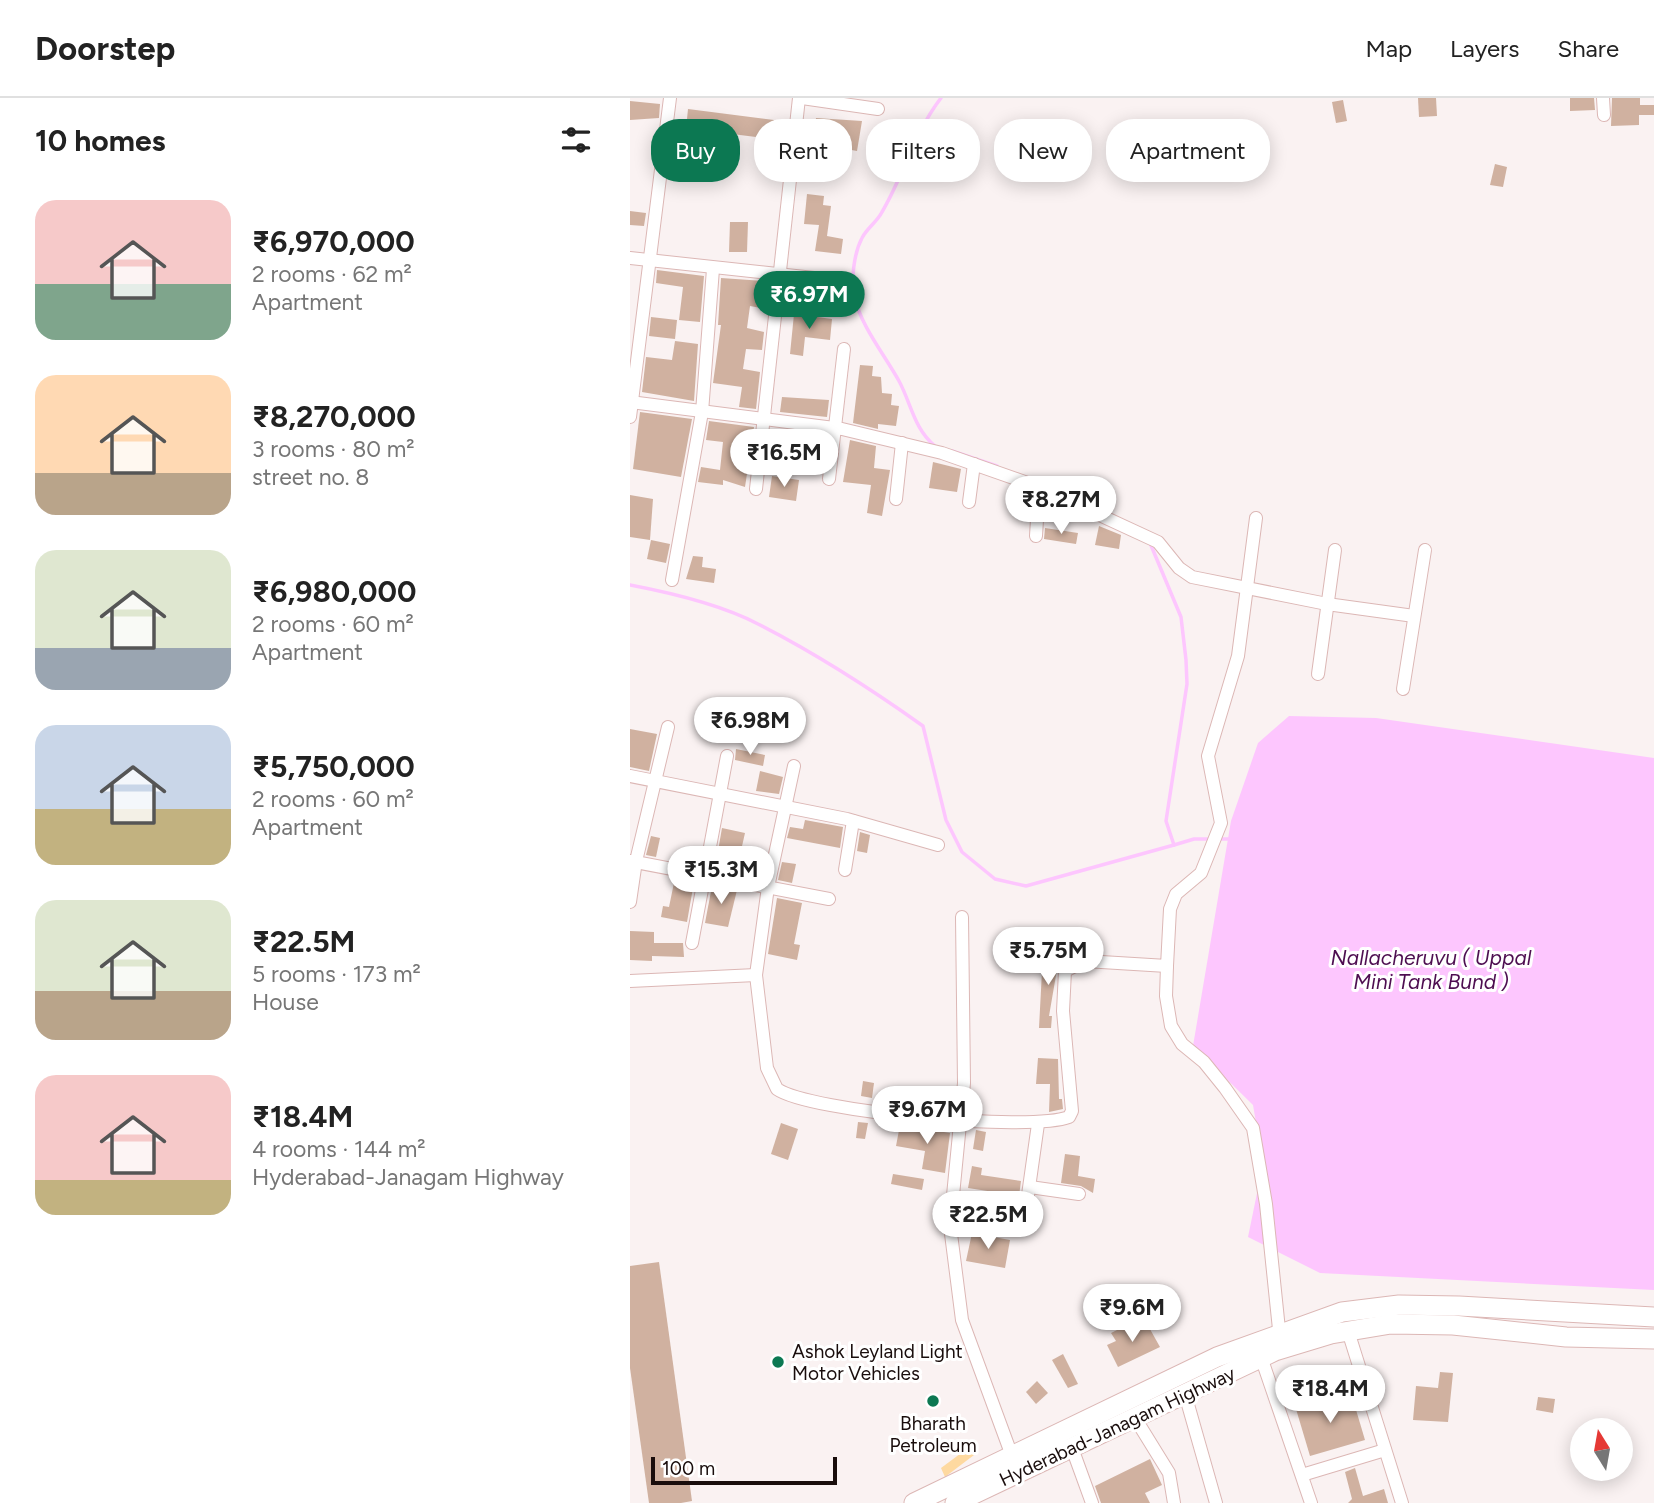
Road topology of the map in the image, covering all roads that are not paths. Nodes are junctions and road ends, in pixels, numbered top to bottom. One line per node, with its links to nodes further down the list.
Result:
1 (670, 98): 7 (street)
2 (800, 98): 4 (street); 9 (street)
3 (1603, 98): 5 (street)
4 (878, 109)
5 (1604, 115)
6 (630, 258): 7 (street)
7 (651, 261): 8 (street); 12 (street)
8 (713, 270): 9 (street); 13 (street)
9 (781, 276): 10 (street); 15 (street)
10 (823, 279)
11 (844, 349): 16 (street)
12 (631, 402): 13 (street); 14 (street)
13 (702, 412): 15 (street); 28 (street)
14 (630, 417)
15 (765, 418): 16 (street); 21 (street)
16 (835, 428): 17 (street); 19 (street)
17 (902, 443): 18 (street); 22 (street)
18 (974, 464): 20 (street); 23 (street)
19 (830, 479)
20 (1039, 487): 25 (street); 29 (street)
21 (757, 489)
22 (896, 499)
23 (969, 502)
24 (1256, 518): 29 (street)
25 (1036, 536)
26 (1335, 550): 30 (street)
27 (1425, 550): 31 (street)
28 (672, 580)
29 (1248, 590): 30 (street); 51 (street)
30 (1327, 604): 31 (street); 32 (street)
31 (1414, 616): 33 (street)
32 (1318, 674)
33 (1403, 689)
34 (668, 727): 38 (street)
35 (727, 756): 39 (street)
36 (794, 766): 40 (street)
37 (630, 776): 38 (street)
38 (656, 780): 39 (street); 43 (street)
39 (721, 792): 40 (street); 45 (street)
40 (785, 806): 41 (street); 46 (street)
41 (853, 821): 42 (street); 44 (street)
42 (939, 845)
43 (633, 861): 45 (street); 48 (street)
44 (845, 870)
45 (703, 875): 46 (street); 50 (street)
46 (768, 887): 47 (street); 52 (street)
47 (829, 899)
48 (630, 902)
49 (962, 918): 54 (street)
50 (691, 943)
51 (1167, 966): 55 (street); 62 (street)
52 (756, 975): 53 (street); 54 (street)
53 (630, 982)
54 (959, 1122): 55 (street); 68 (street)
55 (1038, 1124): 56 (street)
56 (1030, 1187): 57 (street); 58 (street)
57 (1079, 1195)
58 (1027, 1202)
59 (1654, 1317): 62 (highway, Hyderabad-Janagam Highway)
60 (1348, 1331): 61 (highway, Hyderabad-Janagam Highway); 62 (highway, Hyderabad-Janagam Highway); 67 (street)
61 (1654, 1339)
62 (1280, 1341): 63 (highway, Hyderabad-Janagam Highway); 68 (highway, Hyderabad-Janagam Highway)
63 (1261, 1357): 64 (highway, Hyderabad-Janagam Highway); 69 (street)
64 (1185, 1394): 65 (highway, Hyderabad-Janagam Highway); 74 (street)
65 (1135, 1418): 66 (highway, Hyderabad-Janagam Highway); 73 (street)
66 (1072, 1448): 70 (highway, Hyderabad-Janagam Highway); 72 (street)
67 (1385, 1450): 69 (street); 76 (street)
68 (1012, 1455): 71 (highway, Hyderabad-Janagam Highway)
69 (1302, 1475): 75 (street)
70 (959, 1502)
71 (914, 1503)
72 (1093, 1503)
73 (1174, 1503)
74 (1216, 1503)
75 (1311, 1503)
76 (1402, 1503)

